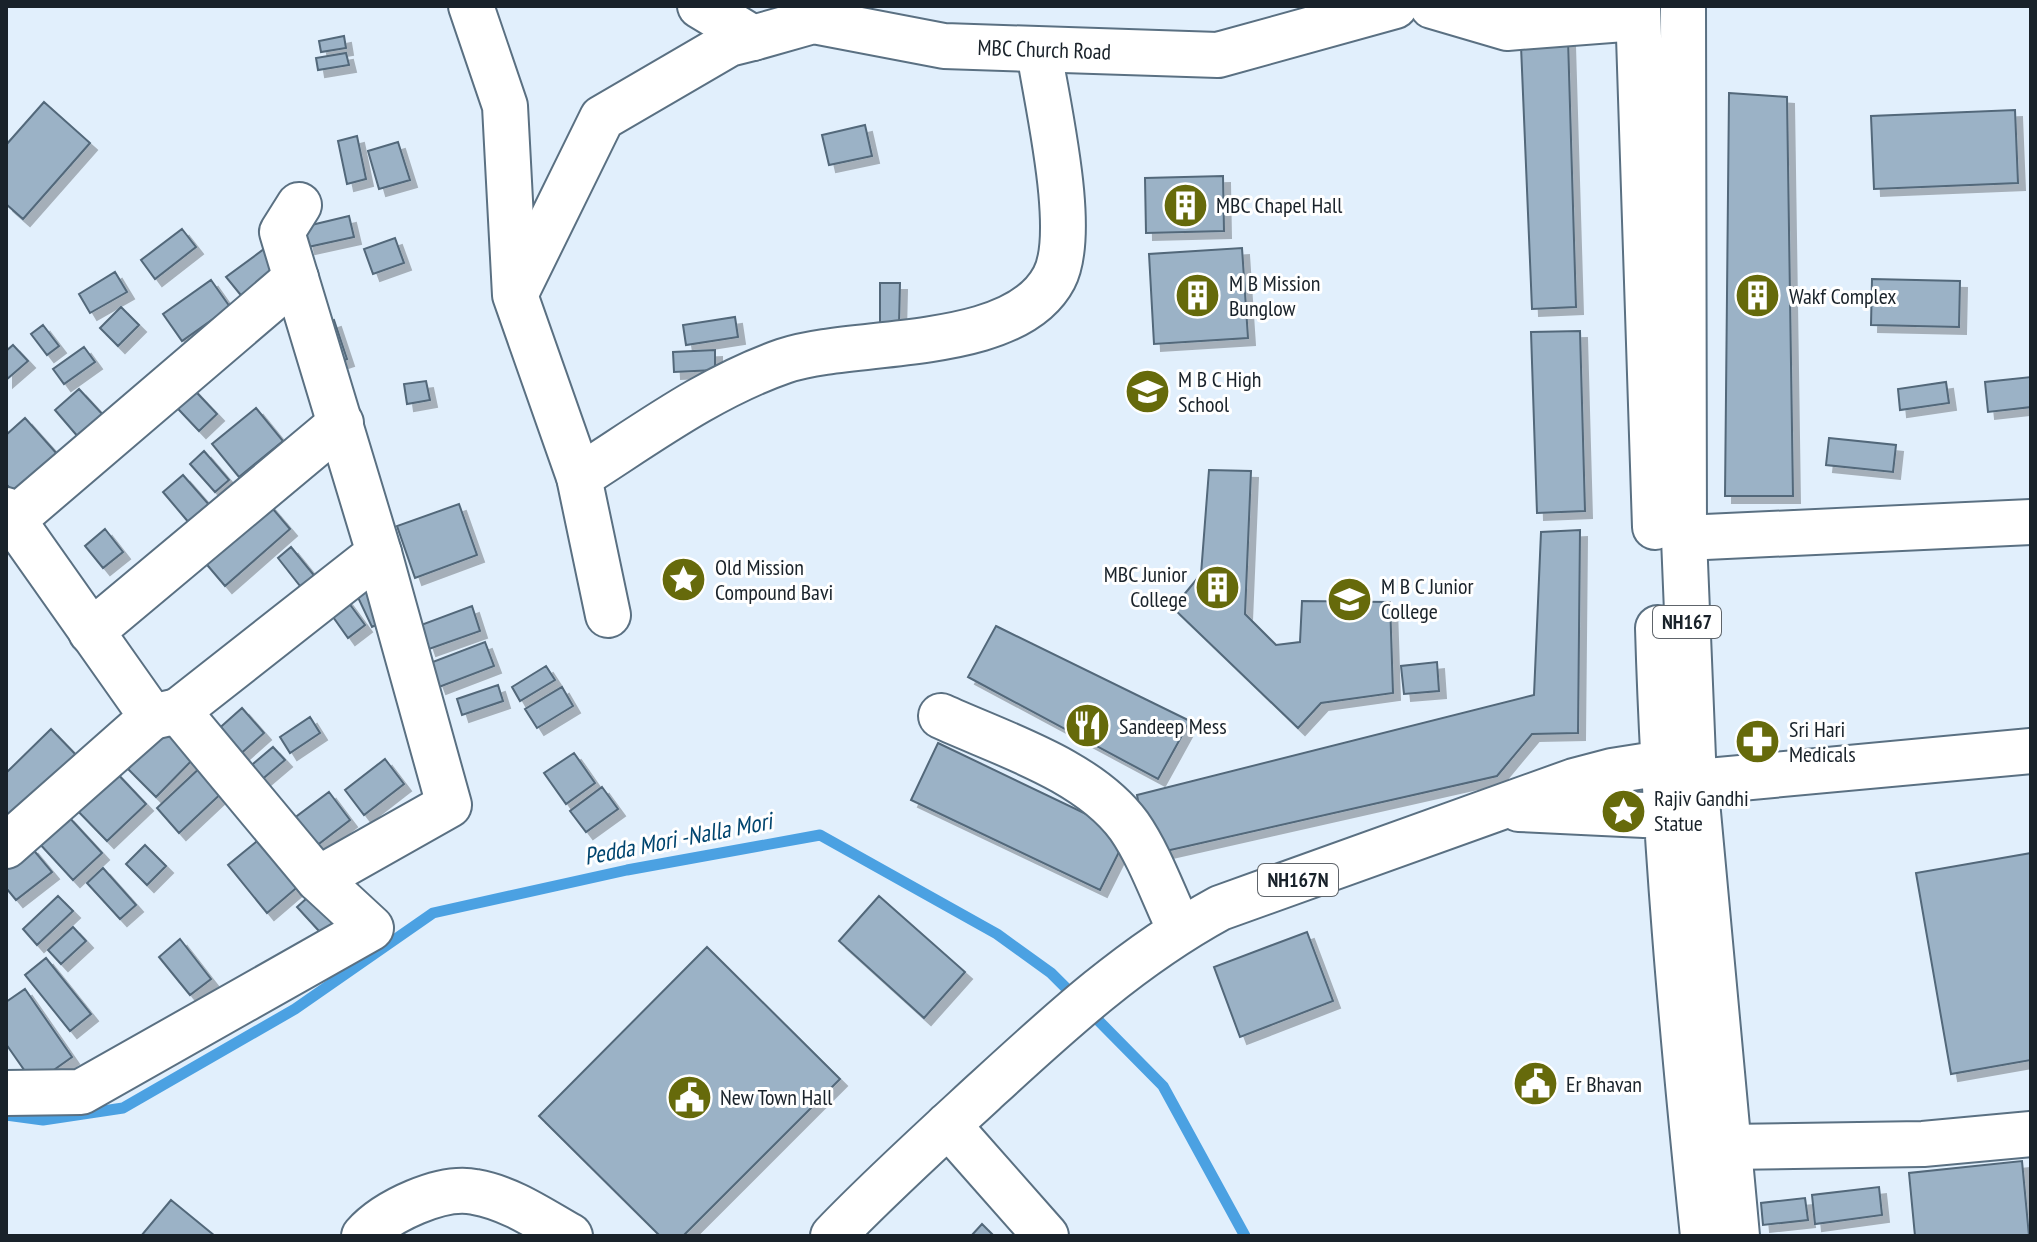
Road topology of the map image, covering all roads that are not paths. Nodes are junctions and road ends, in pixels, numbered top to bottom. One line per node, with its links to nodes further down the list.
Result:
1 (471, 6): 11 (main road)
2 (700, 6): 7 (main road)
3 (1395, 6): 8 (main road, MBC Church Road)
4 (1432, 6): 6 (main road)
5 (1683, 6): 16 (main road, NH167)
6 (1638, 12): 23 (main road, NH167)
7 (753, 38): 8 (main road, MBC Church Road); 11 (main road, MBC Church Road)
8 (1039, 51): 13 (main road)
9 (299, 205): 10 (main road)
10 (296, 278): 12 (main road); 14 (main road)
11 (515, 295): 13 (main road)
12 (341, 423): 17 (main road); 19 (main road)
13 (579, 477): 18 (main road)
14 (9, 515): 19 (main road)
15 (2031, 522): 16 (main road)
16 (1684, 538): 23 (main road, NH167)
17 (379, 553): 20 (main road); 25 (main road)
18 (608, 615)
19 (91, 632): 20 (main road)
20 (165, 714): 24 (main road); 25 (main road)
21 (941, 716): 26 (main road)
22 (2031, 751): 23 (main road)
23 (1683, 786): 26 (main road, NH167N); 30 (main road, NH167); 35 (main road, NH167)
24 (6, 846)
25 (318, 879): 27 (main road)
26 (1180, 930): 28 (main road, NH167N)
27 (6, 1093)
28 (948, 1125): 33 (main road, NH167N); 34 (main road)
29 (2031, 1134): 30 (main road)
30 (1727, 1147): 36 (main road, NH167)
31 (364, 1236): 32 (main road)
32 (570, 1236)
33 (833, 1236)
34 (1046, 1236)
35 (1703, 1236)
36 (1737, 1236)

